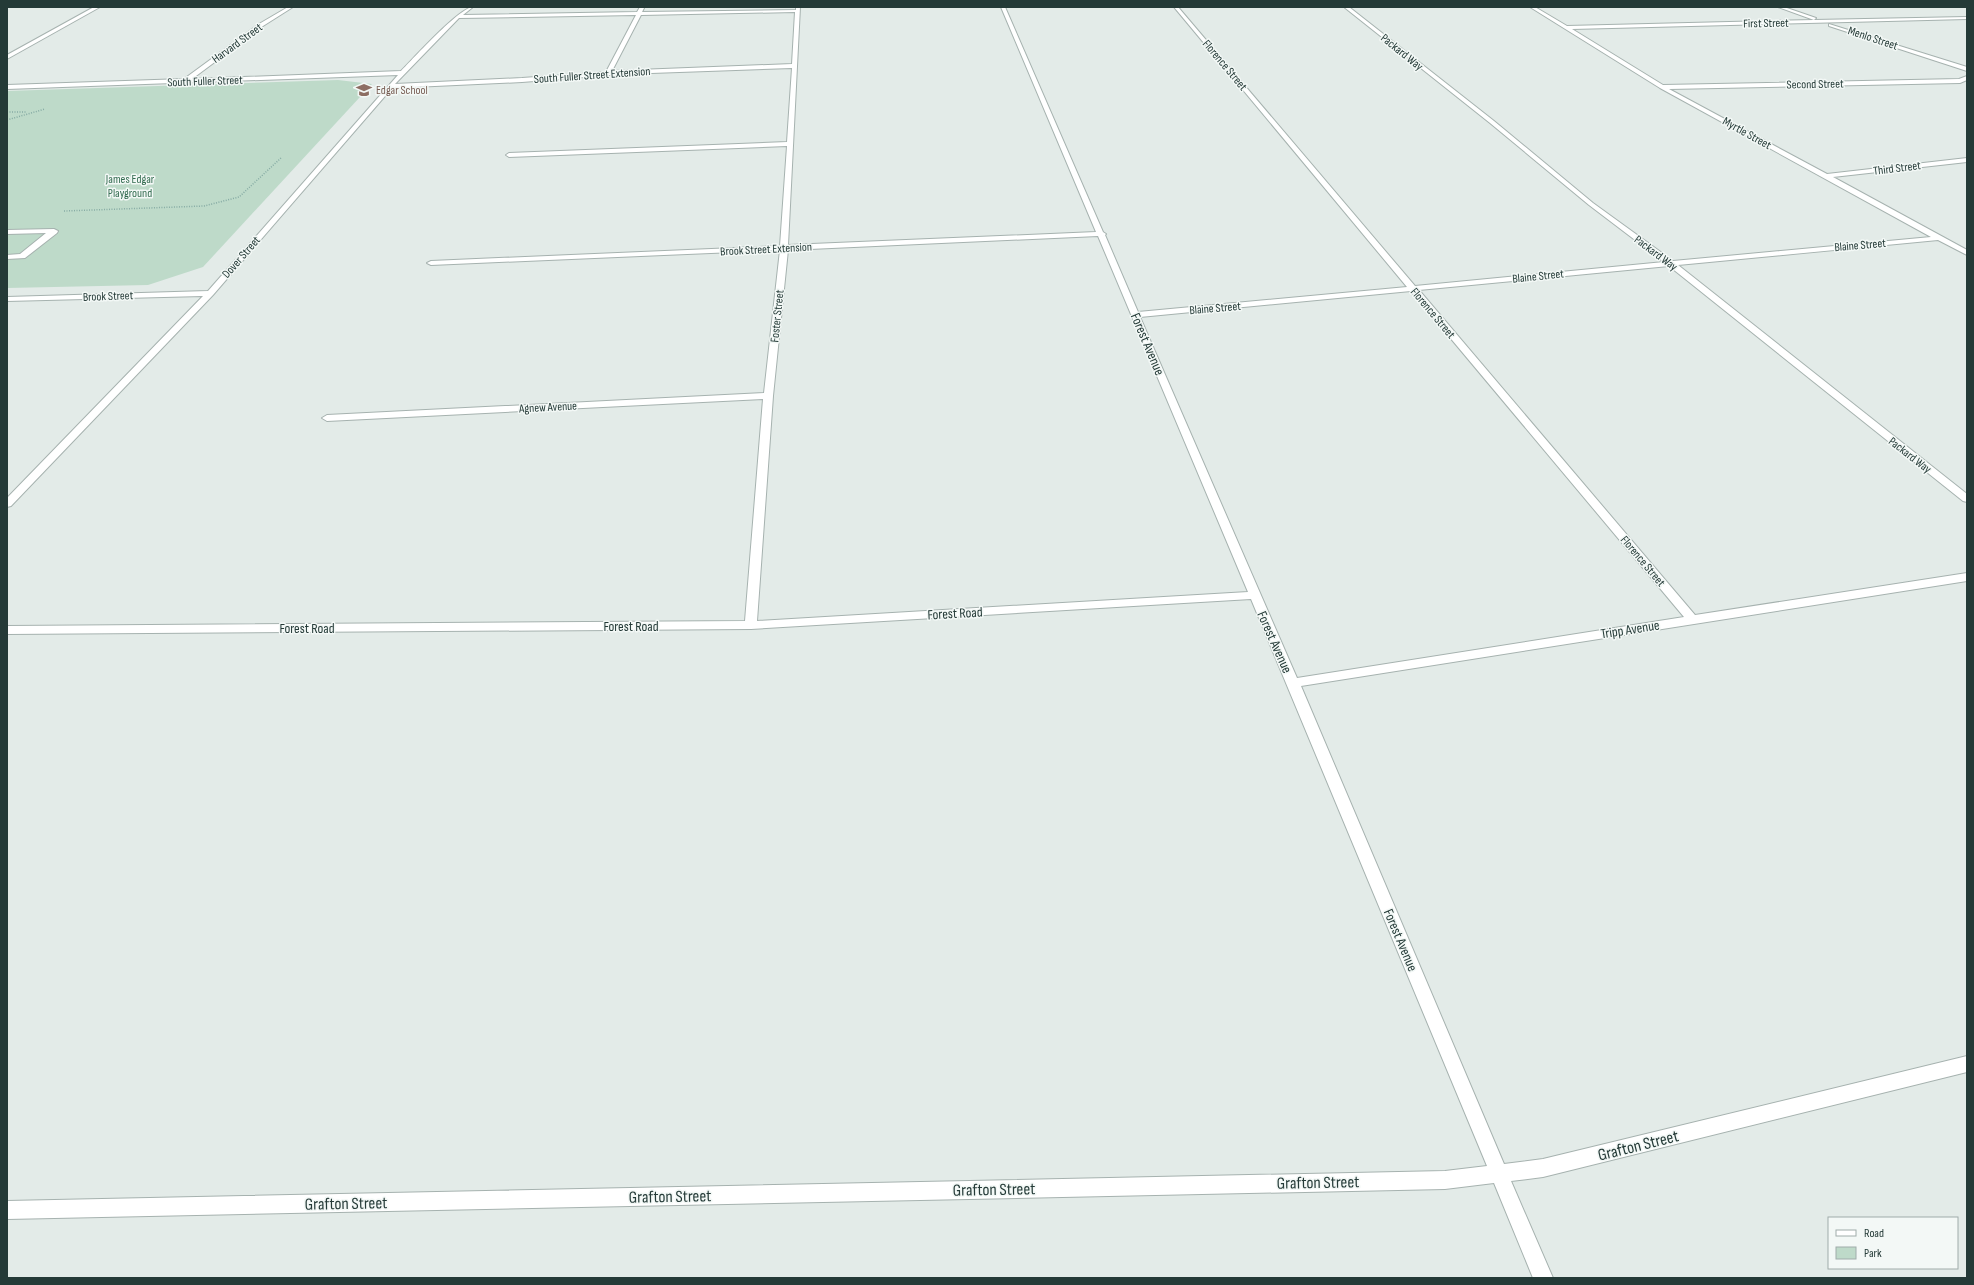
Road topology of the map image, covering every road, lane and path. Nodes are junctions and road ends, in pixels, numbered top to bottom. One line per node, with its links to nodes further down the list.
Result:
1 (98, 7): 16 (street)
2 (291, 7): 24 (street, Harvard Street)
3 (471, 7): 12 (street, Dover Street)
4 (643, 7): 11 (street)
5 (1003, 7): 37 (street, Forest Avenue)
6 (1176, 7): 44 (street, Florence Street)
7 (1346, 7): 42 (street, Packard Way)
8 (1532, 7): 15 (street, Myrtle Street)
9 (1780, 7): 14 (street, Menlo Street)
10 (798, 9): 11 (street); 19 (street, Foster Street)
11 (640, 14): 12 (street); 21 (street)
12 (458, 17): 22 (street, Dover Street)
13 (1967, 18): 14 (street, First Street)
14 (1822, 22): 15 (street, First Street); 17 (street, Menlo Street)
15 (1565, 28): 27 (street, Myrtle Street)
16 (7, 57)
17 (1949, 63): 18 (street); 20 (street, Menlo Street)
18 (1967, 63)
19 (793, 66): 21 (street, South Fuller Street Extension); 30 (street, Foster Street)
20 (1967, 69)
21 (609, 72): 25 (street, South Fuller Street Extension)
22 (402, 73): 24 (street, South Fuller Street); 25 (street, Dover Street)
23 (1967, 78): 27 (street, Second Street)
24 (184, 82): 26 (street, South Fuller Street)
25 (391, 86): 45 (street, Dover Street)
26 (7, 87)
27 (1662, 87): 34 (street, Myrtle Street)
28 (7, 112): 29 (path)
29 (29, 112)
30 (789, 144): 31 (street); 39 (street, Foster Street)
31 (509, 155)
32 (282, 157): 35 (path)
33 (1967, 160): 34 (street, Third Street)
34 (1826, 176): 38 (street, Myrtle Street)
35 (62, 211)
36 (7, 232): 41 (street)
37 (1102, 234): 39 (street, Brook Street Extension); 47 (street, Forest Avenue)
38 (1939, 238): 40 (street, Myrtle Street); 42 (street, Blaine Street)
39 (784, 248): 43 (street, Brook Street Extension); 48 (street, Foster Street)
40 (1967, 252)
41 (7, 257)
42 (1670, 262): 44 (street, Blaine Street); 50 (street, Packard Way)
43 (431, 263)
44 (1413, 289): 47 (street, Blaine Street); 54 (street, Florence Street)
45 (210, 293): 46 (street, Brook Street); 51 (street, Dover Street)
46 (7, 299)
47 (1136, 315): 53 (street, Forest Avenue)
48 (768, 396): 49 (street, Agnew Avenue); 55 (street, Foster Street)
49 (327, 418)
50 (1967, 499)
51 (7, 504)
52 (1967, 577): 54 (street, Tripp Avenue)
53 (1255, 595): 55 (street, Forest Road); 57 (street, Forest Avenue)
54 (1692, 619): 57 (street, Tripp Avenue)
55 (751, 625): 56 (street, Forest Road)
56 (7, 630)
57 (1293, 683): 59 (street, Forest Avenue)
58 (1967, 1064): 59 (street, Grafton Street)
59 (1499, 1175): 60 (street, Grafton Street); 61 (street, Forest Avenue)
60 (7, 1210)
61 (1543, 1278)

